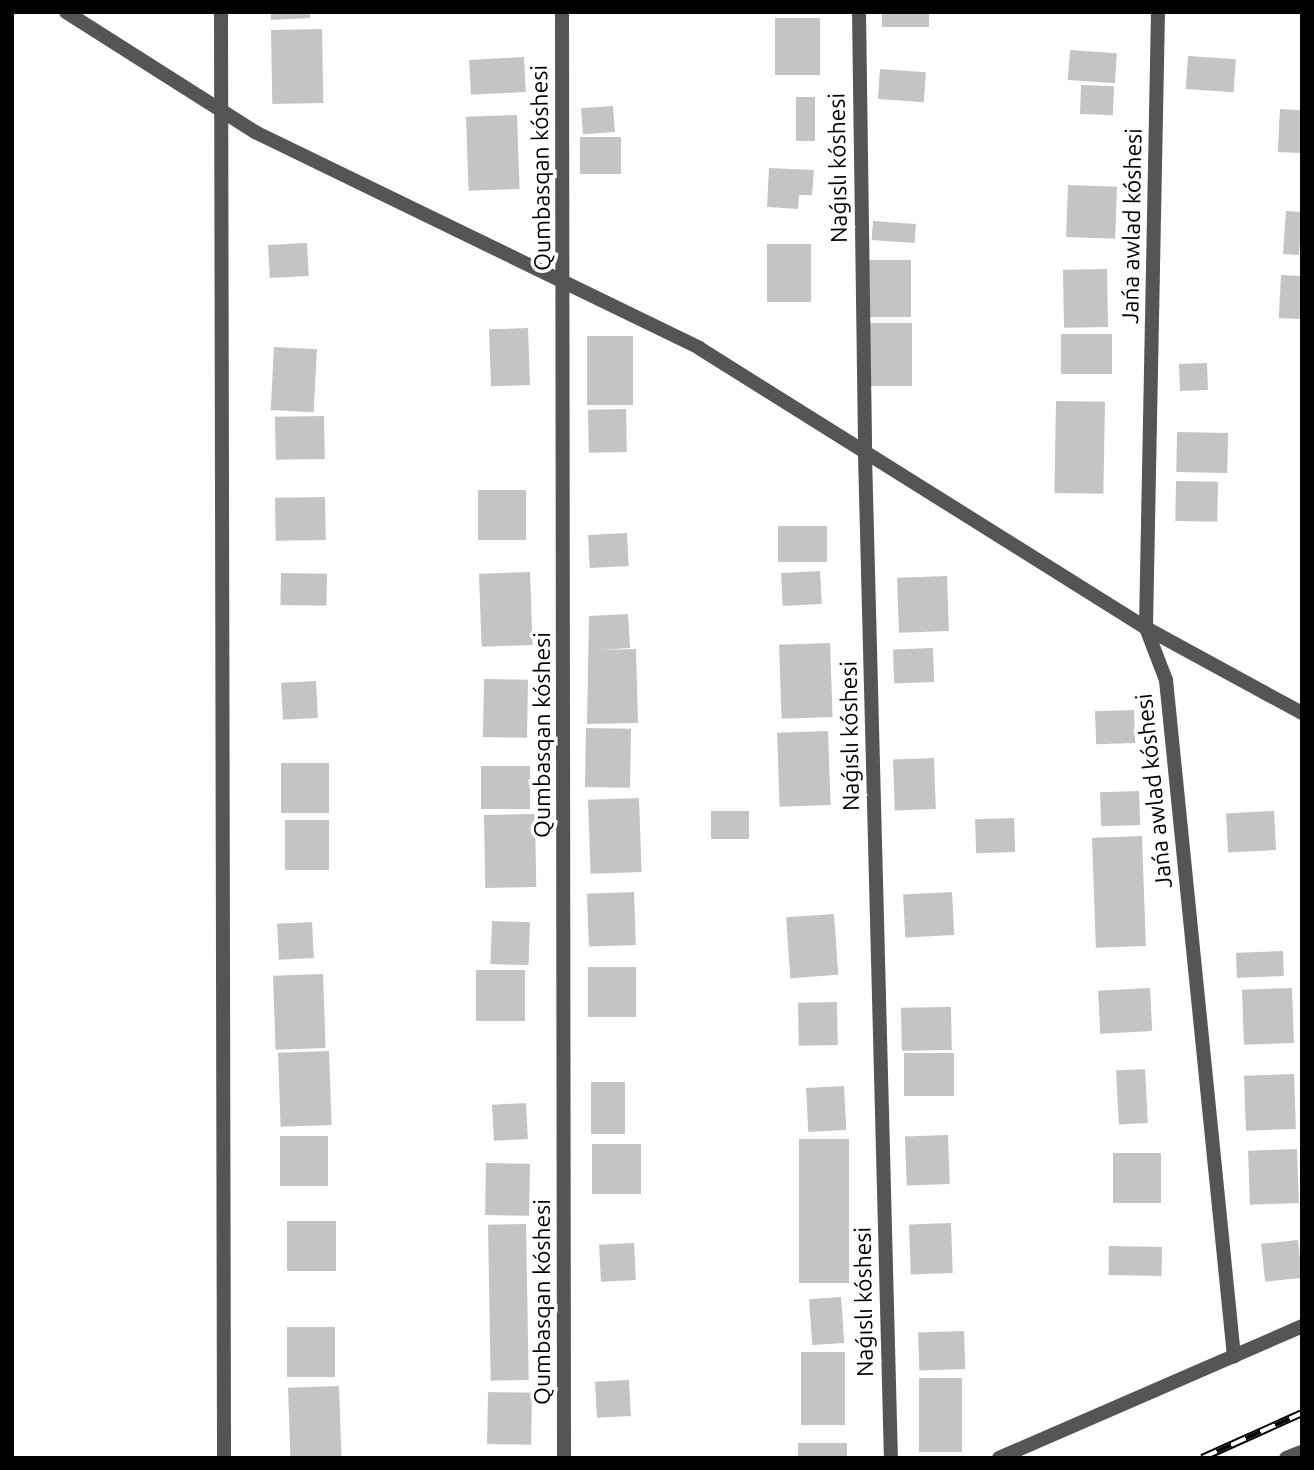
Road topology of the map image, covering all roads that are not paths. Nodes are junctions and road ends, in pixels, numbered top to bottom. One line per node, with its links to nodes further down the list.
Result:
1 (65, 12): 6 (street)
2 (221, 12): 6 (street)
3 (562, 12): 7 (street, Qumbasqan kóshesi)
4 (859, 12): 8 (street, Naǵıslı kóshesi)
5 (1158, 12): 9 (street, Jańa awlad kóshesi)
6 (220, 111): 7 (street); 14 (street)
7 (565, 281): 8 (street); 15 (street, Qumbasqan kóshesi)
8 (865, 455): 9 (street); 16 (street, Naǵıslı kóshesi)
9 (1146, 628): 10 (street); 12 (street, Jańa awlad kóshesi)
10 (1302, 713)
11 (1302, 1326): 12 (street)
12 (1234, 1357): 17 (street)
13 (1302, 1452): 18 (street)
14 (225, 1458)
15 (564, 1458)
16 (891, 1458)
17 (999, 1458)
18 (1286, 1458)

